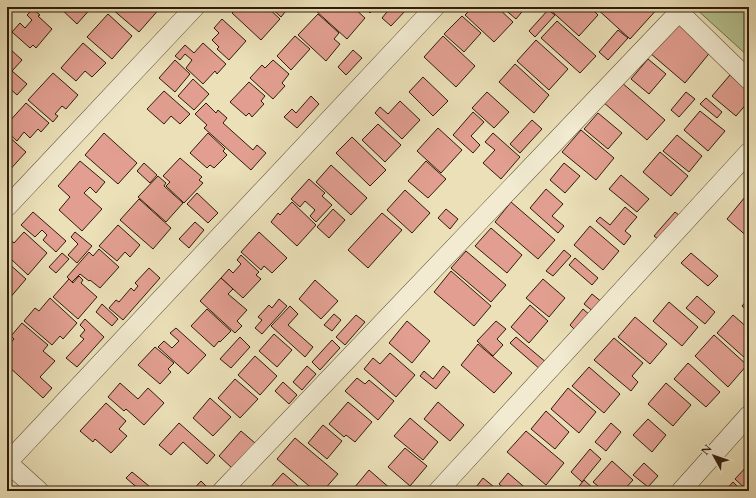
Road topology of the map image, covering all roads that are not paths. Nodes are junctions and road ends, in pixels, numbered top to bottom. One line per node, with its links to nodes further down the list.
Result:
1 (195, 7): 6 (street)
2 (436, 7): 8 (street)
3 (676, 10): 4 (street); 10 (street)
4 (749, 80)
5 (749, 152): 11 (street)
6 (7, 207)
7 (749, 415): 12 (street)
8 (7, 462): 9 (street)
9 (38, 491)
10 (222, 491)
11 (438, 491)
12 (681, 491)

